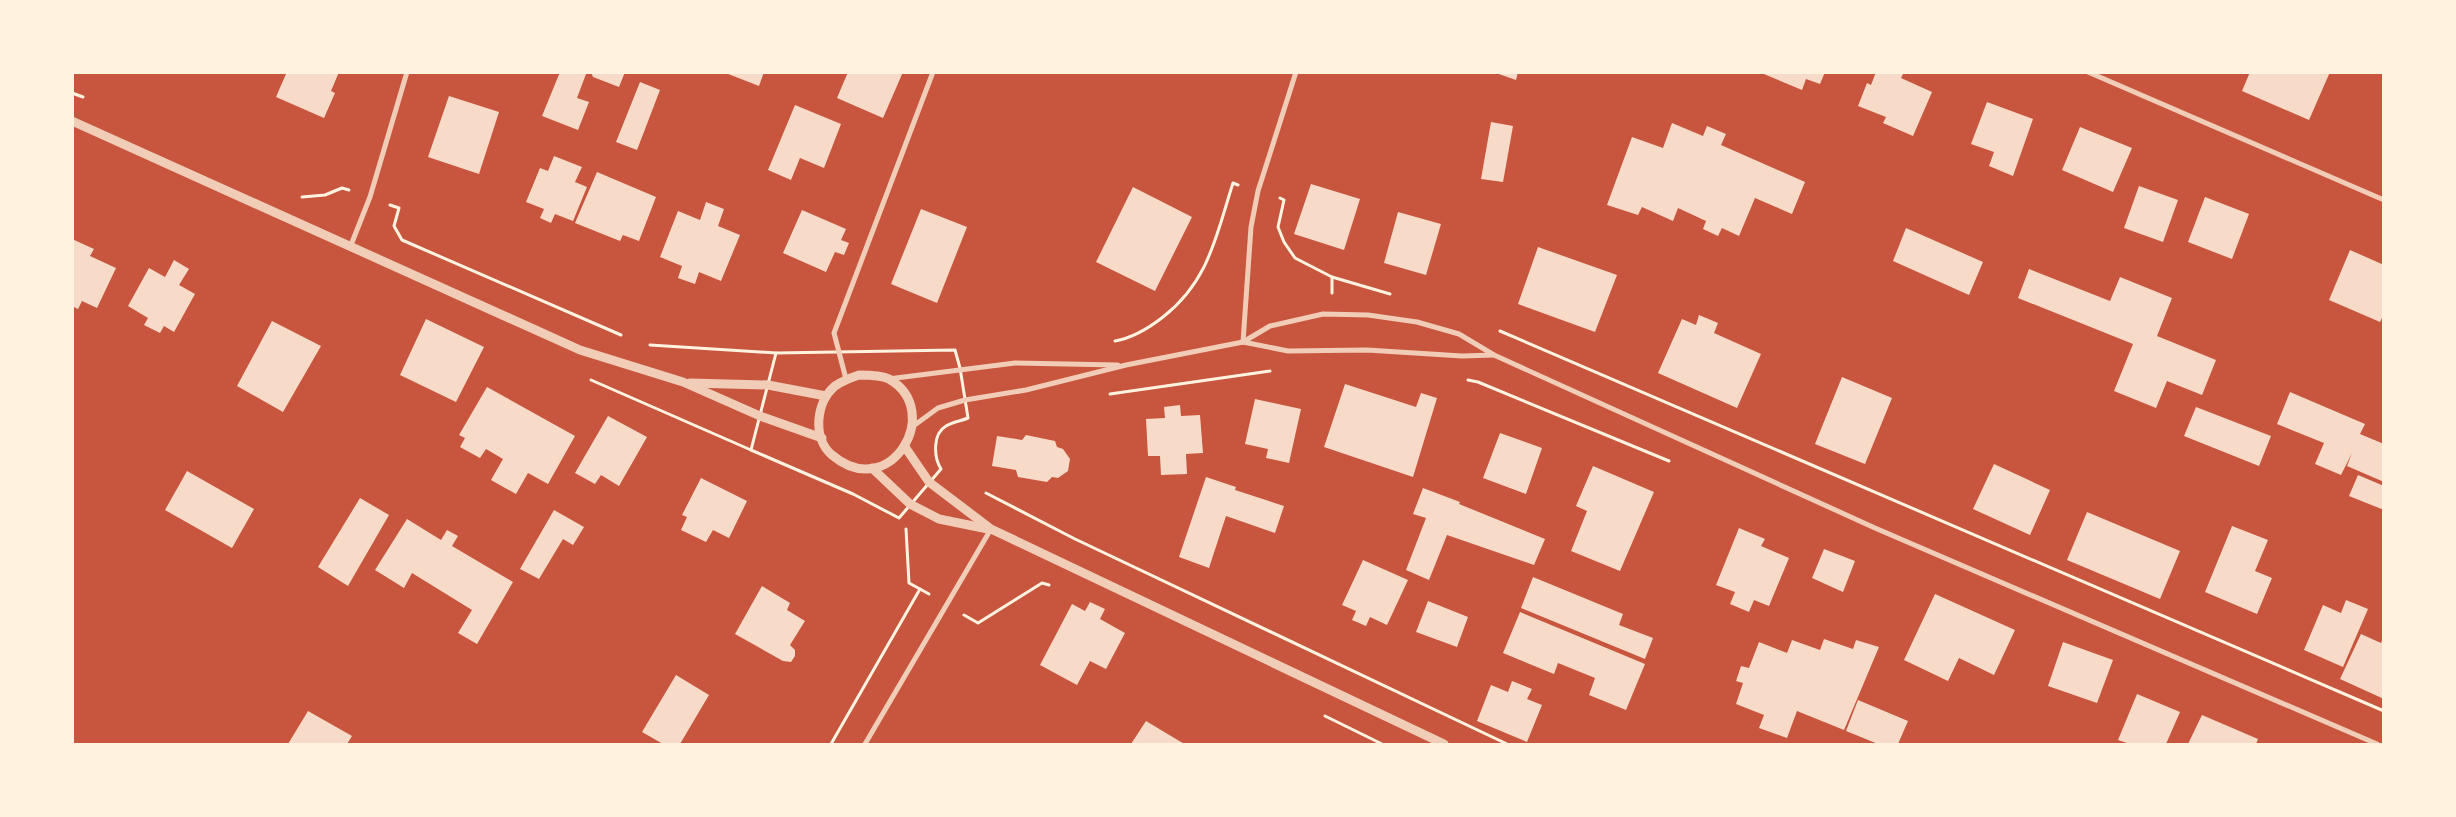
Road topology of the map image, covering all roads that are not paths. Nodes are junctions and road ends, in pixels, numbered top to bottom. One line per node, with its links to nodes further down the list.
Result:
1 (407, 72): 7 (street)
2 (933, 72): 11 (street)
3 (1296, 72): 8 (street)
4 (2088, 72): 6 (street)
5 (72, 121): 7 (street)
6 (2384, 200)
7 (351, 245): 13 (street)
8 (1243, 342): 9 (street); 9 (street); 10 (street)
9 (1494, 356): 22 (street)
10 (1126, 365): 12 (street); 15 (street)
11 (846, 379): 12 (street); 14 (street)
12 (888, 379): 15 (street)
13 (683, 382): 14 (street); 16 (street)
14 (826, 396): 16 (street)
15 (912, 427): 17 (street)
16 (822, 438): 18 (street)
17 (905, 447): 18 (street); 19 (street)
18 (872, 468): 19 (street)
19 (991, 529): 20 (street); 21 (street)
20 (865, 744)
21 (1444, 744)
22 (2377, 744)

